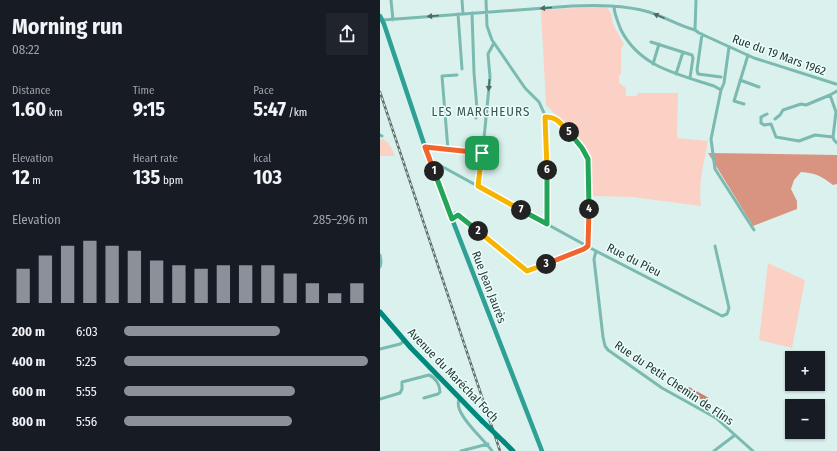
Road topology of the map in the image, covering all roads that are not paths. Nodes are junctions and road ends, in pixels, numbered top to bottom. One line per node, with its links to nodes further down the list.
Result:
1 (390, 0): 12 (street)
2 (462, 0): 10 (street)
3 (486, 0): 8 (street)
4 (696, 0): 13 (street)
5 (611, 2): 6 (street)
6 (614, 6): 8 (street, Rue du 19 Mars 1962, one-way to 8); 13 (street, Rue du 19 Mars 1962, one-way to 6); 21 (street)
7 (472, 13): 8 (street, Rue du 19 Mars 1962); 10 (street, Rue du 19 Mars 1962); 36 (street)
8 (486, 13): 16 (street)
9 (458, 14): 10 (street, Rue du 19 Mars 1962); 12 (street, Rue du 19 Mars 1962, one-way to 12); 22 (street)
10 (463, 14)
11 (381, 18): 12 (street, Rue du 19 Mars 1962); 40 (main road, Rue Jean Jaurès)
12 (393, 20)
13 (696, 30): 14 (street, Rue du 19 Mars 1962)
14 (702, 34): 18 (street, Rue du 19 Mars 1962); 26 (street)
15 (651, 42): 17 (street)
16 (494, 43): 35 (street); 42 (street, one-way to 42)
17 (659, 44): 19 (street); 21 (street)
18 (729, 47): 20 (street, Rue du 19 Mars 1962); 30 (street)
19 (683, 52): 23 (street); 25 (street)
20 (748, 55): 27 (street); 28 (street, Rue du 19 Mars 1962)
21 (653, 64): 23 (street)
22 (462, 69)
23 (676, 74): 25 (street)
24 (457, 75): 41 (street)
25 (690, 78): 30 (street)
26 (721, 78)
27 (740, 80): 29 (street); 33 (street)
28 (837, 84)
29 (759, 86)
30 (721, 90): 47 (street)
31 (837, 91): 32 (street)
32 (830, 95): 37 (street); 38 (street)
33 (744, 104)
34 (767, 114): 38 (street)
35 (545, 117): 46 (street); 48 (street)
36 (476, 118)
37 (775, 119)
38 (833, 137): 39 (street)
39 (837, 143)
40 (425, 147): 41 (street); 43 (main road, Rue Jean Jaurès)
41 (448, 150): 42 (street)
42 (482, 153): 44 (street)
43 (430, 162): 44 (street, Rue du Pieu); 45 (main road, Rue Jean Jaurès)
44 (478, 186): 46 (street, Rue du Pieu)
45 (451, 216): 48 (street); 64 (main road, Rue Jean Jaurès)
46 (547, 224): 48 (street, Rue du Pieu)
47 (754, 230)
48 (588, 246): 50 (street, Rue du Pieu)
49 (715, 246): 50 (street, Rue du Pieu)
50 (596, 251): 59 (street, Rue du Petit Chemin de Flins)
51 (380, 255): 52 (street)
52 (380, 267)
53 (380, 312): 54 (main road, Avenue du Maréchal Foch)
54 (404, 341): 55 (street); 57 (main road, Avenue du Maréchal Foch)
55 (380, 349)
56 (424, 398): 58 (street)
57 (460, 398): 60 (street); 63 (main road, Avenue du Maréchal Foch, bridge)
58 (380, 399)
59 (735, 436): 65 (street); 66 (street, Rue du Petit Chemin de Flins)
60 (488, 444): 61 (street); 62 (street)
61 (462, 451)
62 (492, 451)
63 (513, 451)
64 (542, 451)
65 (714, 451)
66 (752, 451)

